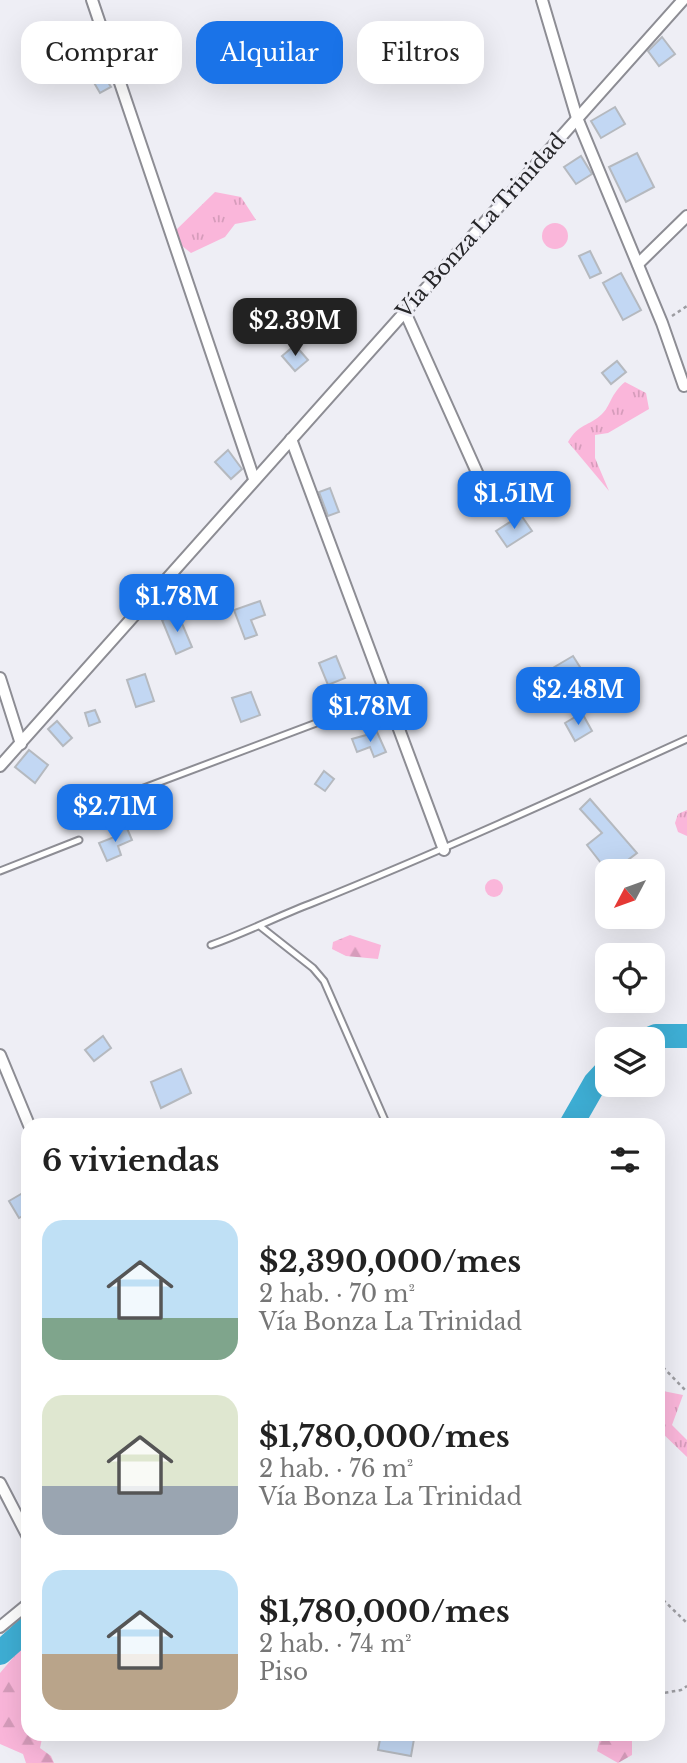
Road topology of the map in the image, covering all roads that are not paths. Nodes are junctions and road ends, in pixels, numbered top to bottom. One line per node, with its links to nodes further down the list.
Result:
1 (92, 0): 10 (street)
2 (542, 0): 4 (street)
3 (683, 0): 4 (street, Vía Bonza La Trinidad)
4 (577, 118): 6 (street); 7 (street, Vía Bonza La Trinidad)
5 (687, 216): 6 (street)
6 (638, 264): 8 (street)
7 (405, 312): 9 (street, Vía Bonza La Trinidad); 11 (street)
8 (684, 386)
9 (291, 439): 10 (street, Vía Bonza La Trinidad); 13 (street)
10 (254, 479): 15 (street, Vía Bonza La Trinidad)
11 (493, 508)
12 (0, 678): 15 (street)
13 (388, 696): 17 (lane); 19 (street)
14 (687, 738): 19 (lane)
15 (21, 744): 16 (street, Vía Bonza La Trinidad)
16 (0, 766)
17 (96, 806)
18 (79, 840): 20 (lane)
19 (444, 850): 21 (lane)
20 (0, 871)
21 (261, 927): 22 (lane); 25 (lane)
22 (211, 945)
23 (0, 1055): 24 (street)
24 (26, 1118)
25 (384, 1118)
26 (0, 1483): 27 (street)
27 (21, 1524)
28 (21, 1610): 29 (street)
29 (0, 1627)

